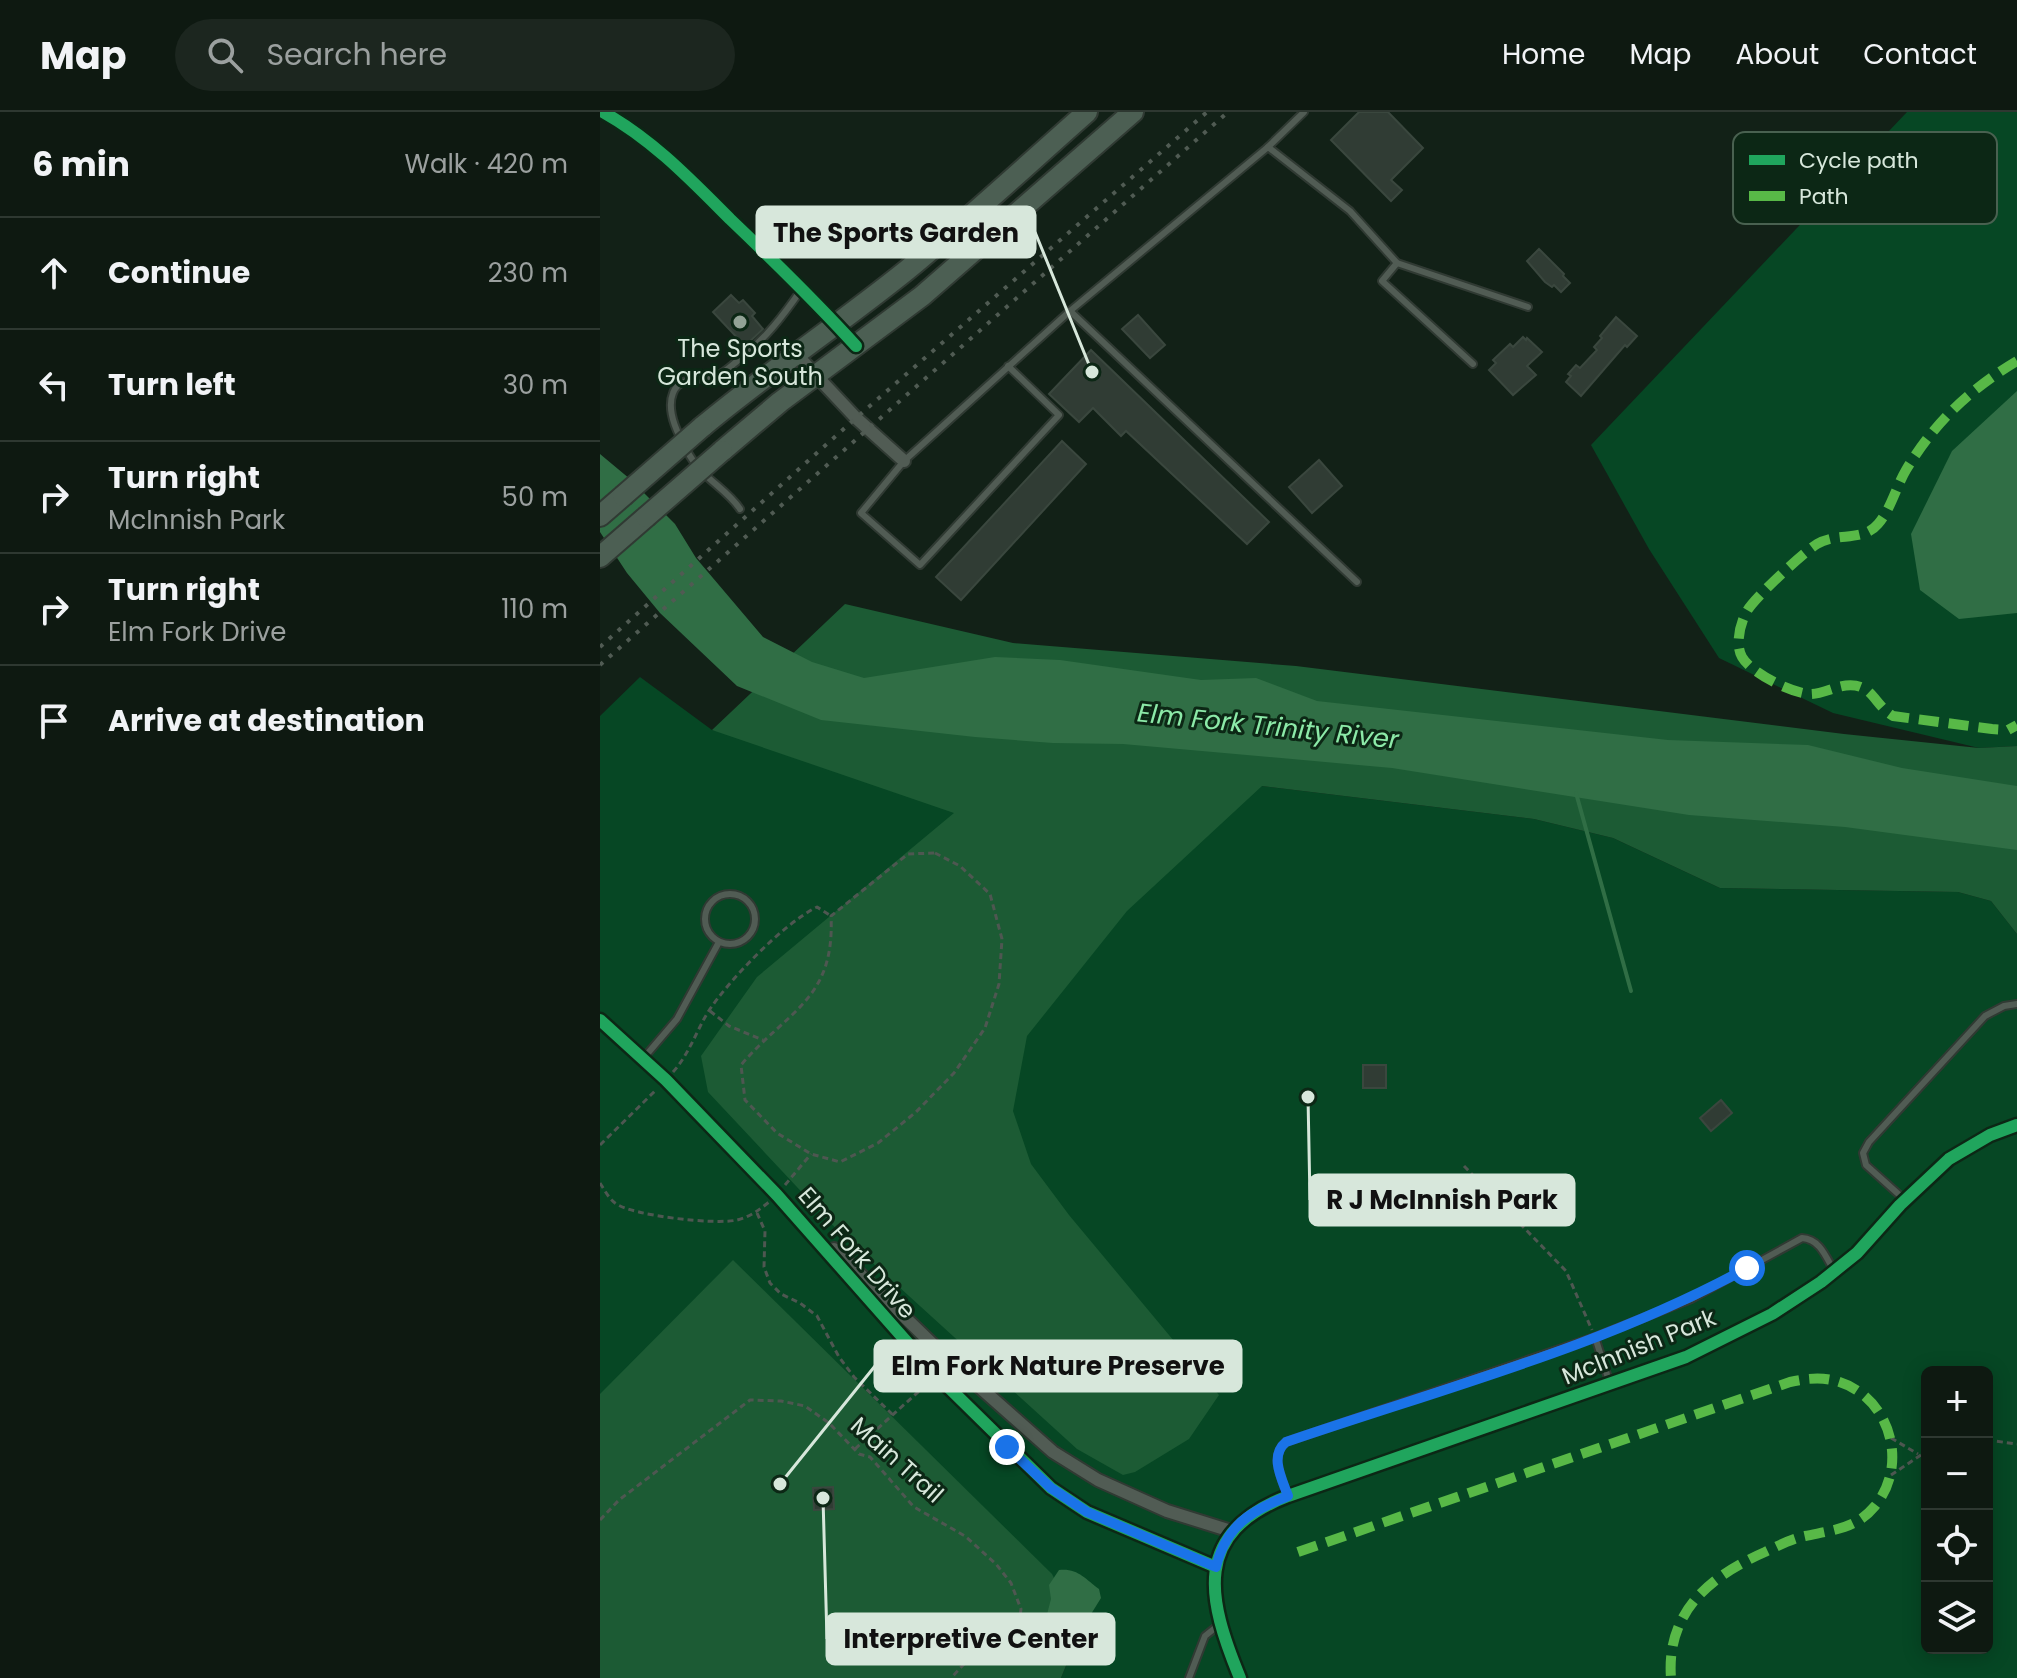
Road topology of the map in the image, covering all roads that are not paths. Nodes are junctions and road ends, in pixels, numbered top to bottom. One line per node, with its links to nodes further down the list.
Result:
1 (603, 112): 7 (street)
2 (1087, 112): 10 (main road)
3 (1133, 112): 11 (main road)
4 (1304, 112): 5 (lane)
5 (1268, 147): 6 (lane); 9 (lane)
6 (1397, 263): 8 (lane); 13 (lane)
7 (802, 289): 10 (street); 17 (lane)
8 (1528, 307)
9 (1070, 311): 14 (lane); 20 (lane)
10 (837, 325): 11 (street); 12 (main road)
11 (856, 346): 15 (main road)
12 (796, 354): 15 (street); 18 (main road, bridge)
13 (1473, 364)
14 (1008, 366): 16 (lane); 16 (lane)
15 (816, 376): 16 (street); 19 (main road, bridge)
16 (904, 461)
17 (740, 509)
18 (600, 516)
19 (600, 557)
20 (1357, 582)
21 (719, 942): 21 (lane); 24 (lane)
22 (2017, 1004): 27 (lane)
23 (600, 1020): 24 (street, Elm Fork Drive)
24 (642, 1060): 26 (street, Elm Fork Drive)
25 (2017, 1125): 27 (street, McInnish Park)
26 (777, 1195): 32 (street, Elm Fork Drive); 33 (street, Elm Fork Drive)
27 (1905, 1200): 28 (street, McInnish Park)
28 (1834, 1271): 29 (lane); 30 (street, McInnish Park)
29 (1595, 1337): 30 (lane); 31 (lane)
30 (1611, 1385): 31 (street, McInnish Park)
31 (1288, 1496): 32 (street, McInnish Park)
32 (1231, 1531): 33 (street)
33 (1216, 1567): 34 (street)
34 (1220, 1624): 35 (lane); 36 (street)
35 (1189, 1678)
36 (1240, 1678)

